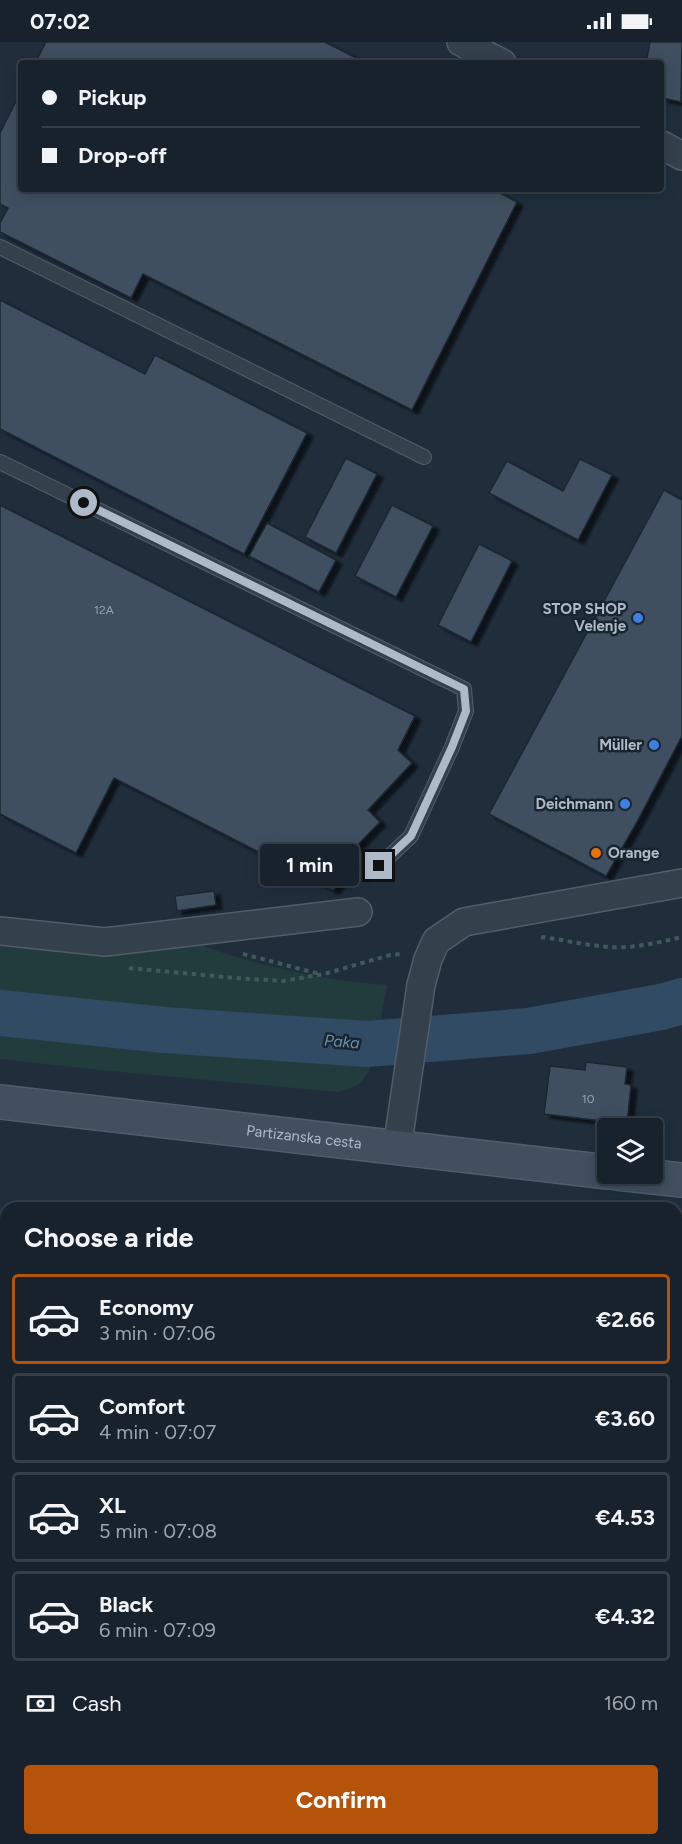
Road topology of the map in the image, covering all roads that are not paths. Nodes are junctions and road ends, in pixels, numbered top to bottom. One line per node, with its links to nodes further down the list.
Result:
1 (461, 42): 2 (street)
2 (496, 60)
3 (664, 146): 4 (street)
4 (682, 156)
5 (0, 247): 6 (lane)
6 (424, 456)
7 (0, 462): 8 (lane)
8 (379, 866)
9 (682, 883): 13 (street)
10 (358, 912): 11 (street)
11 (0, 931)
12 (0, 1102): 13 (main road, Partizanska cesta)
13 (397, 1149): 14 (main road, Partizanska cesta)
14 (597, 1171)
15 (663, 1178): 16 (main road)
16 (682, 1180)

